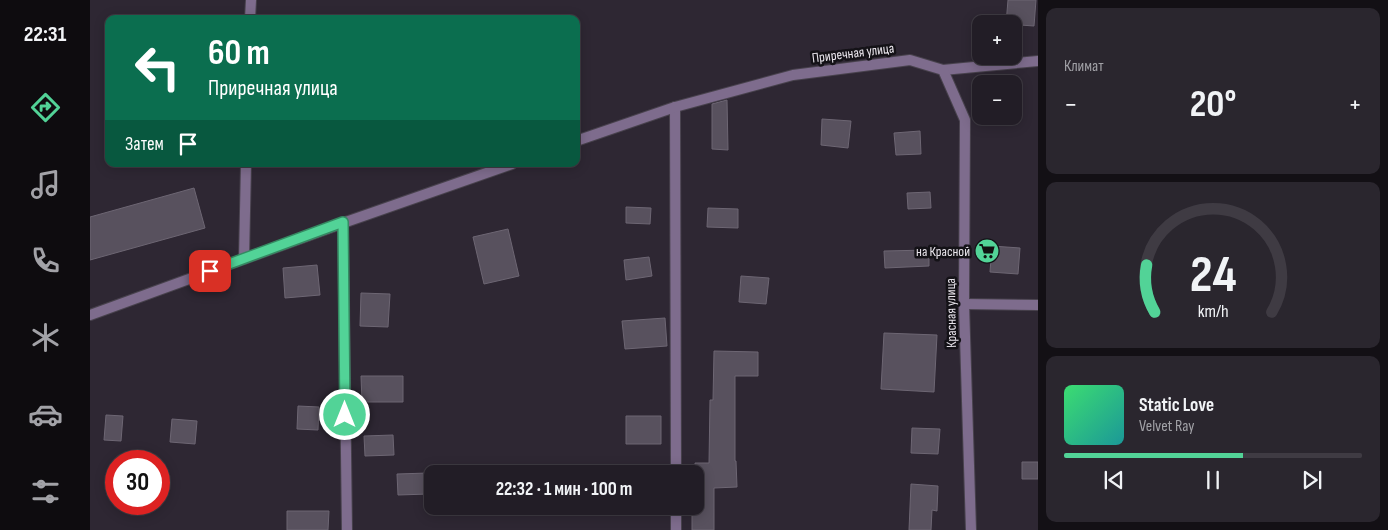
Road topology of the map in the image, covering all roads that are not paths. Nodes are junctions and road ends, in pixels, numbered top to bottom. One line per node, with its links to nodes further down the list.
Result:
1 (251, 0): 2 (street)
2 (250, 15)
3 (1038, 61): 4 (street, Приречная улица)
4 (943, 70): 5 (street, Приречная улица); 11 (street, Красная улица)
5 (675, 107): 6 (street, Приречная улица); 14 (street)
6 (580, 141)
7 (246, 167): 10 (street)
8 (503, 167): 9 (street)
9 (343, 222): 10 (street); 16 (street)
10 (244, 259): 13 (street)
11 (964, 304): 12 (street); 18 (street, Красная улица)
12 (1038, 305)
13 (90, 315)
14 (676, 465)
15 (676, 515): 17 (street)
16 (346, 530)
17 (676, 530)
18 (971, 530)

